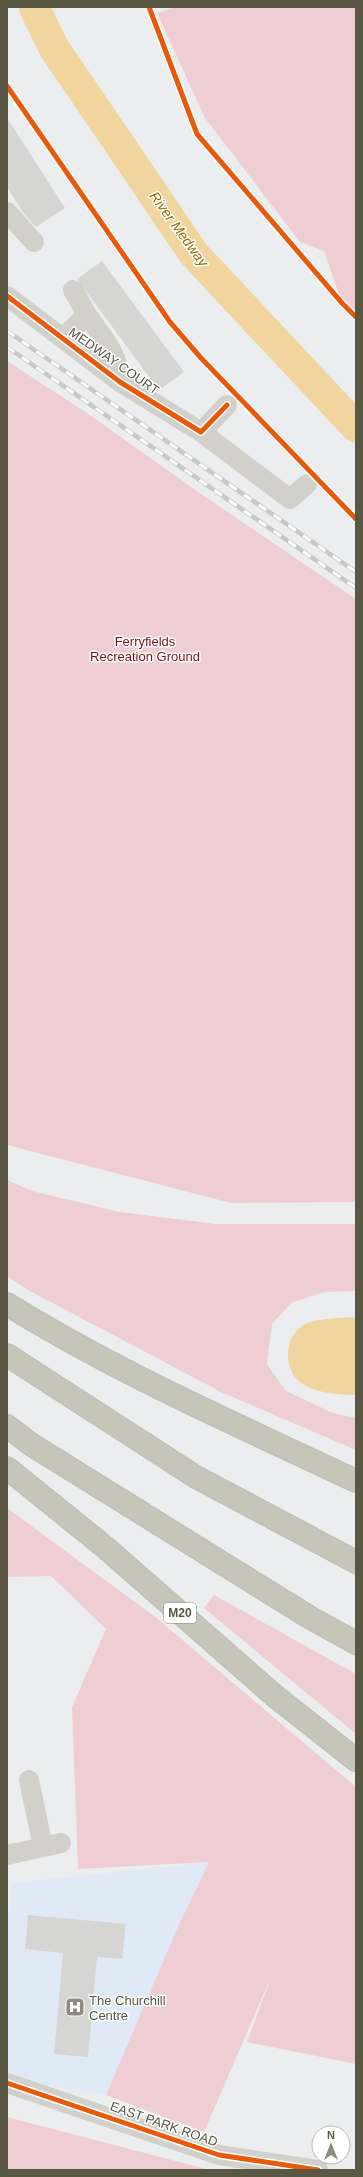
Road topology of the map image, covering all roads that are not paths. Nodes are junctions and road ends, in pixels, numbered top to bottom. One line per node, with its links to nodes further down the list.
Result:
1 (7, 212): 2 (street)
2 (34, 242)
3 (73, 290): 5 (street)
4 (7, 296): 6 (street, MEDWAY COURT)
5 (87, 315): 6 (street); 7 (street)
6 (63, 338): 7 (street, MEDWAY COURT)
7 (120, 382): 9 (street, MEDWAY COURT)
8 (227, 404): 9 (street)
9 (201, 432): 10 (street, MEDWAY COURT)
10 (307, 484)
11 (7, 1304): 15 (highway)
12 (7, 1355): 16 (highway)
13 (7, 1426): 17 (highway)
14 (7, 1468): 18 (highway, M20)
15 (356, 1481)
16 (356, 1562)
17 (356, 1643)
18 (356, 1760)
19 (29, 1780): 20 (street)
20 (7, 1855)
21 (7, 2083): 22 (street, EAST PARK ROAD)
22 (318, 2170)

